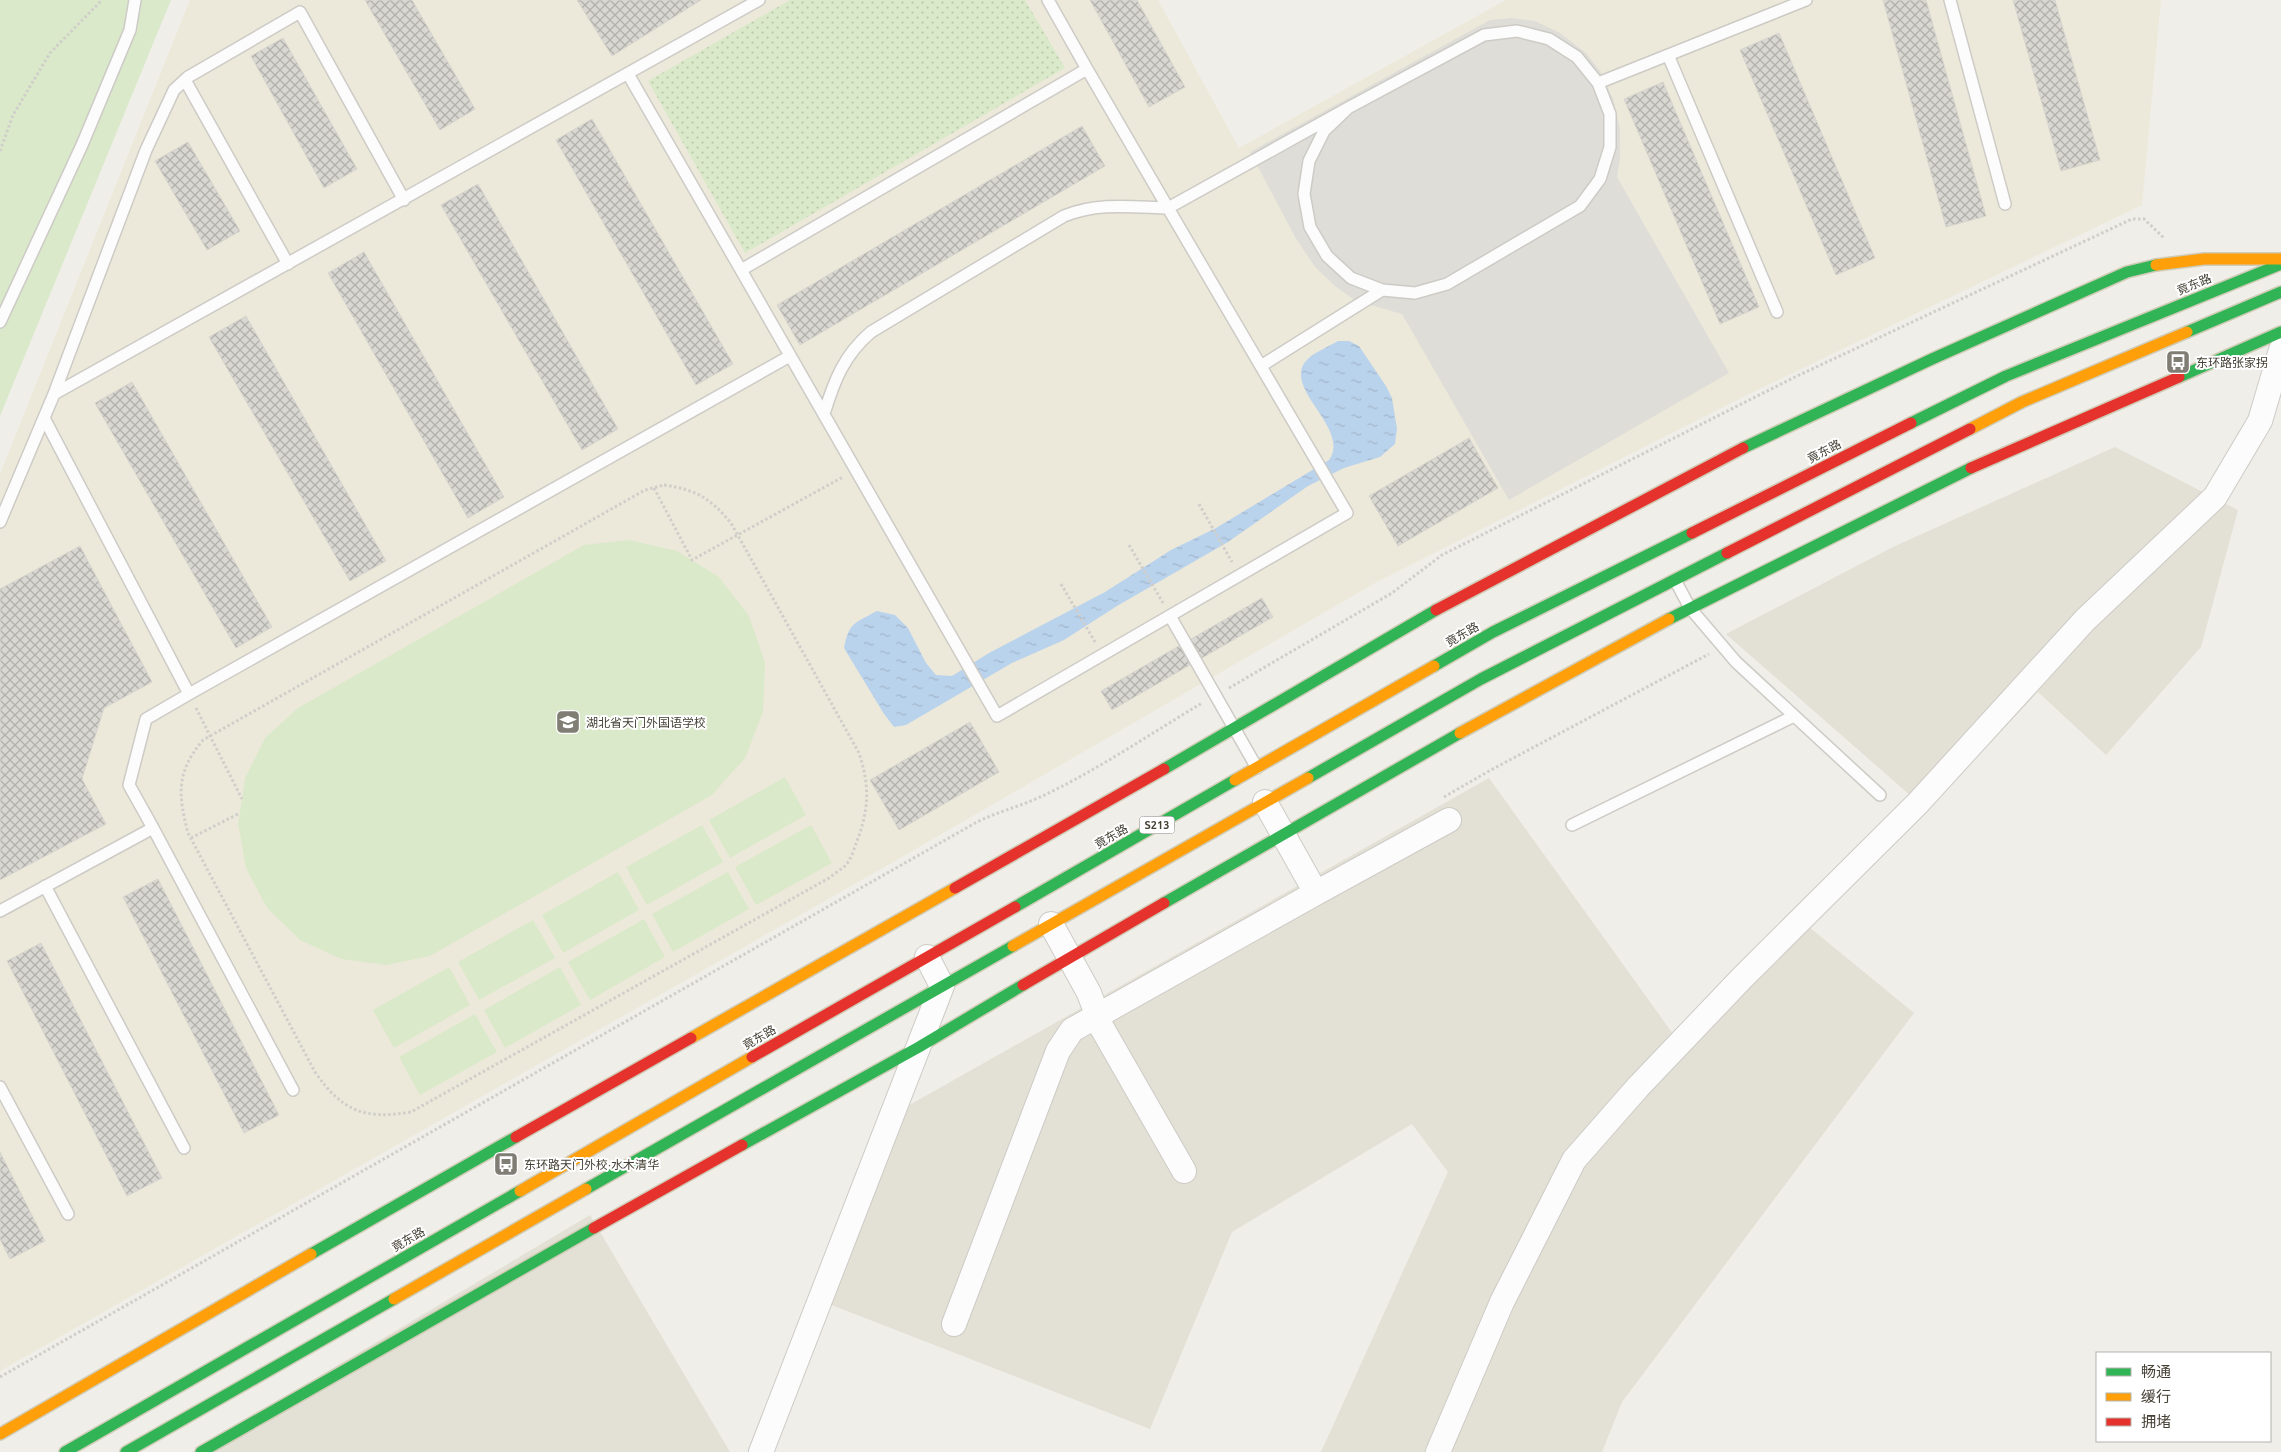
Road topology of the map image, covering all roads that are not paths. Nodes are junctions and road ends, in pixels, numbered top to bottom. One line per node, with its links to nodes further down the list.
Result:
1 (135, 0): 22 (lane)
2 (759, 0): 8 (lane)
3 (1048, 0): 7 (lane)
4 (1806, 0): 6 (lane)
5 (1950, 0): 13 (lane)
6 (1668, 55): 10 (lane); 21 (lane)
7 (1087, 69): 14 (lane); 18 (lane)
8 (628, 74): 12 (lane); 18 (lane)
9 (185, 80): 12 (lane); 16 (lane); 27 (lane)
10 (1598, 82): 11 (lane); 19 (lane)
11 (1348, 108): 14 (lane); 19 (lane)
12 (404, 200): 16 (lane)
13 (2005, 204)
14 (1168, 208): 26 (lane); 28 (lane)
15 (2281, 259): 36 (main road)
16 (288, 264): 27 (lane)
17 (2281, 264): 37 (main road, 竟东路 / S213)
18 (740, 270): 25 (lane)
19 (1382, 290): 26 (lane)
20 (2281, 292): 31 (main road, S213)
21 (1778, 312)
22 (0, 322)
23 (2281, 332): 32 (main road)
24 (2281, 350): 64 (street)
25 (790, 356): 28 (lane); 34 (lane)
26 (1261, 366): 33 (lane)
27 (54, 394): 29 (lane)
28 (824, 414): 33 (lane)
29 (44, 418): 30 (lane); 34 (lane)
30 (0, 522)
31 (1675, 580): 32 (lane); 39 (main road, S213)
32 (1690, 608): 35 (lane); 43 (main road)
33 (1170, 616): 36 (lane)
34 (189, 694): 42 (lane)
35 (1794, 716): 38 (lane); 41 (lane)
36 (1234, 728): 37 (lane); 59 (main road)
37 (1257, 768): 48 (main road, 竟东路 / S213)
38 (1880, 794)
39 (1265, 802): 43 (street); 47 (main road, S213)
40 (1449, 820): 45 (street)
41 (1572, 825)
42 (152, 828): 44 (lane); 54 (lane)
43 (1283, 834): 45 (street); 49 (main road)
44 (45, 886): 46 (lane); 55 (lane)
45 (1316, 893): 51 (street)
46 (0, 911)
47 (1051, 924): 49 (street); 50 (main road, S213)
48 (927, 957): 50 (street); 60 (main road, 竟东路 / S213)
49 (1069, 958): 51 (street); 52 (main road)
50 (942, 986): 52 (street); 61 (main road, S213)
51 (1097, 1017): 56 (street); 58 (street)
52 (919, 1047): 62 (main road); 63 (street)
53 (0, 1087): 57 (lane)
54 (293, 1090)
55 (184, 1148)
56 (1184, 1171)
57 (68, 1214)
58 (954, 1324)
59 (0, 1434)
60 (66, 1452)
61 (126, 1452)
62 (200, 1452)
63 (761, 1452)
64 (1438, 1452)

